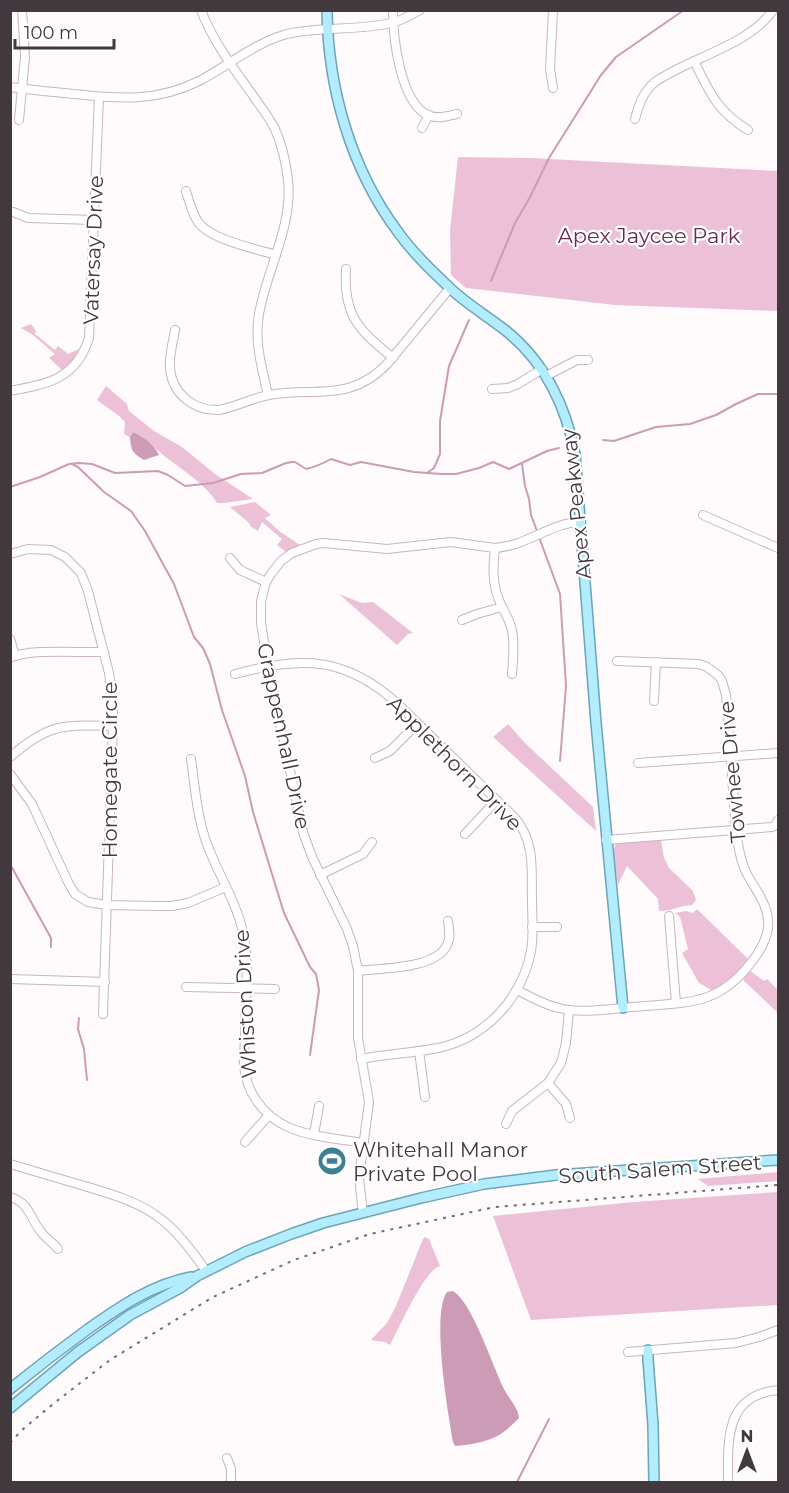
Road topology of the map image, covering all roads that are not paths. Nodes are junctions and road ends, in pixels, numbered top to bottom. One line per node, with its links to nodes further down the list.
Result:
1 (22, 10): 13 (street)
2 (201, 10): 10 (street)
3 (327, 10): 9 (main road, Apex Peakway)
4 (393, 10): 8 (street)
5 (420, 10): 8 (street)
6 (553, 10): 14 (street)
7 (772, 10): 11 (street)
8 (393, 23): 9 (street); 17 (street)
9 (327, 30): 10 (street); 27 (main road, Apex Peakway)
10 (230, 62): 15 (street); 25 (street)
11 (694, 62): 18 (street); 21 (street)
12 (10, 87): 13 (street)
13 (23, 88): 15 (street); 19 (street)
14 (553, 88)
15 (99, 97): 24 (street, Vatersay Drive)
16 (457, 114): 17 (street)
17 (429, 116): 20 (street)
18 (635, 119)
19 (19, 120)
20 (422, 128)
21 (748, 130)
22 (186, 190): 25 (street)
23 (13, 212): 24 (street)
24 (94, 220): 33 (street, Vatersay Drive)
25 (276, 255): 34 (street)
26 (346, 269): 29 (street)
27 (450, 288): 29 (street); 31 (main road, Apex Peakway)
28 (175, 330): 34 (street)
29 (393, 358): 34 (street)
30 (588, 360): 31 (street)
31 (544, 372): 32 (street); 36 (main road, Apex Peakway)
32 (492, 389)
33 (10, 390)
34 (268, 395)
35 (703, 515): 38 (street)
36 (581, 522): 37 (street, Grappenhall Drive); 66 (main road, Apex Peakway)
37 (495, 548): 41 (street, Grappenhall Drive); 42 (street)
38 (778, 548)
39 (10, 554): 45 (street, Homegate Circle)
40 (231, 558): 41 (street)
41 (266, 582): 49 (street, Grappenhall Drive)
42 (502, 606): 43 (street); 51 (street)
43 (462, 620)
44 (10, 639): 46 (street)
45 (104, 652): 46 (street); 54 (street, Homegate Circle)
46 (13, 657)
47 (618, 661): 48 (street, Towhee Drive)
48 (656, 662): 52 (street); 56 (street, Towhee Drive)
49 (268, 667): 50 (street, Applethorn Drive); 53 (street, Applethorn Drive); 68 (street, Grappenhall Drive)
50 (235, 674)
51 (512, 674)
52 (654, 701)
53 (418, 723): 58 (street); 62 (street, Applethorn Drive)
54 (113, 726): 57 (street); 70 (street, Homegate Circle)
55 (778, 753): 56 (street)
56 (730, 756): 60 (street); 64 (street, Towhee Drive)
57 (10, 757)
58 (375, 758)
59 (191, 759): 69 (street, Whiston Drive)
60 (638, 763)
61 (10, 774): 70 (street)
62 (496, 801): 65 (street); 73 (street, Applethorn Drive)
63 (778, 820): 64 (street)
64 (736, 830): 66 (street); 82 (street, Towhee Drive)
65 (465, 834)
66 (606, 840): 83 (main road, Apex Peakway)
67 (372, 842): 68 (street)
68 (320, 875): 75 (street, Grappenhall Drive)
69 (226, 887): 70 (street); 79 (street, Whiston Drive)
70 (107, 905): 77 (street, Homegate Circle)
71 (669, 916): 82 (street)
72 (448, 921): 75 (street)
73 (532, 927): 74 (street); 81 (street, Applethorn Drive)
74 (557, 927)
75 (358, 971): 87 (street, Grappenhall Drive)
76 (10, 979): 77 (street)
77 (105, 982): 85 (street, Homegate Circle)
78 (186, 987): 79 (street)
79 (246, 988): 80 (street); 91 (street, Whiston Drive)
80 (275, 989)
81 (517, 990): 84 (street, Towhee Drive); 86 (street, Applethorn Drive)
82 (676, 1003): 83 (street, Towhee Drive)
83 (623, 1008): 84 (street, Towhee Drive)
84 (569, 1010): 88 (street)
85 (104, 1014)
86 (419, 1051): 87 (street, Applethorn Drive); 89 (street)
87 (361, 1059): 96 (street, Grappenhall Drive)
88 (548, 1083): 92 (street); 93 (street)
89 (425, 1097)
90 (319, 1106): 94 (street)
91 (268, 1115): 94 (street, Whiston Drive); 95 (street)
92 (570, 1118)
93 (506, 1124)
94 (314, 1134): 96 (street, Whiston Drive)
95 (245, 1142)
96 (364, 1143): 100 (street, Grappenhall Drive)
97 (778, 1160): 100 (main road, South Salem Street)
98 (10, 1164): 102 (street)
99 (10, 1197): 101 (street)
100 (363, 1213): 102 (main road, South Salem Street)
101 (58, 1249)
102 (201, 1274): 106 (main road, South Salem Street); 108 (main road, South Salem Street)
103 (778, 1330): 104 (street)
104 (648, 1350): 105 (street); 111 (main road)
105 (628, 1352)
106 (10, 1389)
107 (778, 1390): 112 (street)
108 (10, 1408)
109 (227, 1458): 110 (street)
110 (231, 1482)
111 (654, 1482)
112 (728, 1482)

